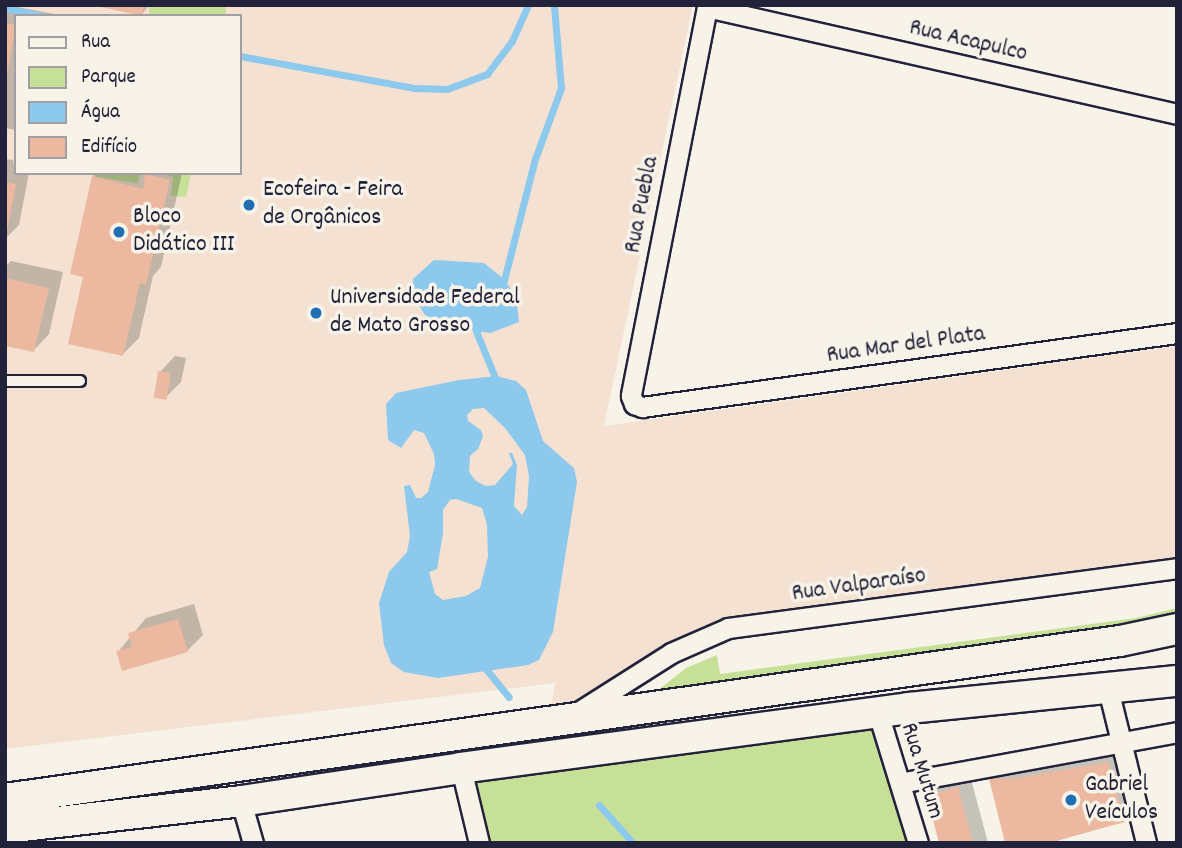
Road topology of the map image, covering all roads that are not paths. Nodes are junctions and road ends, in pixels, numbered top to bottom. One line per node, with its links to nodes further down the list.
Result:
1 (707, 7): 2 (street, Rua Acapulco); 6 (street, Rua Puebla)
2 (1177, 114)
3 (1177, 333): 6 (street, Rua Mar del Plata)
4 (5, 381): 5 (lane)
5 (80, 381)
6 (642, 408)
7 (1177, 568): 12 (street, Rua Valparaíso)
8 (1177, 629): 12 (main road)
9 (1177, 681): 10 (main road)
10 (1108, 689): 11 (main road); 14 (street)
11 (878, 713): 15 (main road); 16 (street, Rua Mutum)
12 (571, 717): 17 (main road)
13 (1177, 732): 14 (street)
14 (1119, 743): 16 (street); 23 (street)
15 (461, 768): 18 (main road); 21 (street)
16 (900, 783): 22 (street, Rua Mutum)
17 (5, 799)
18 (241, 801): 19 (main road); 20 (street)
19 (25, 832)
20 (253, 843)
21 (480, 843)
22 (918, 843)
23 (1146, 843)

